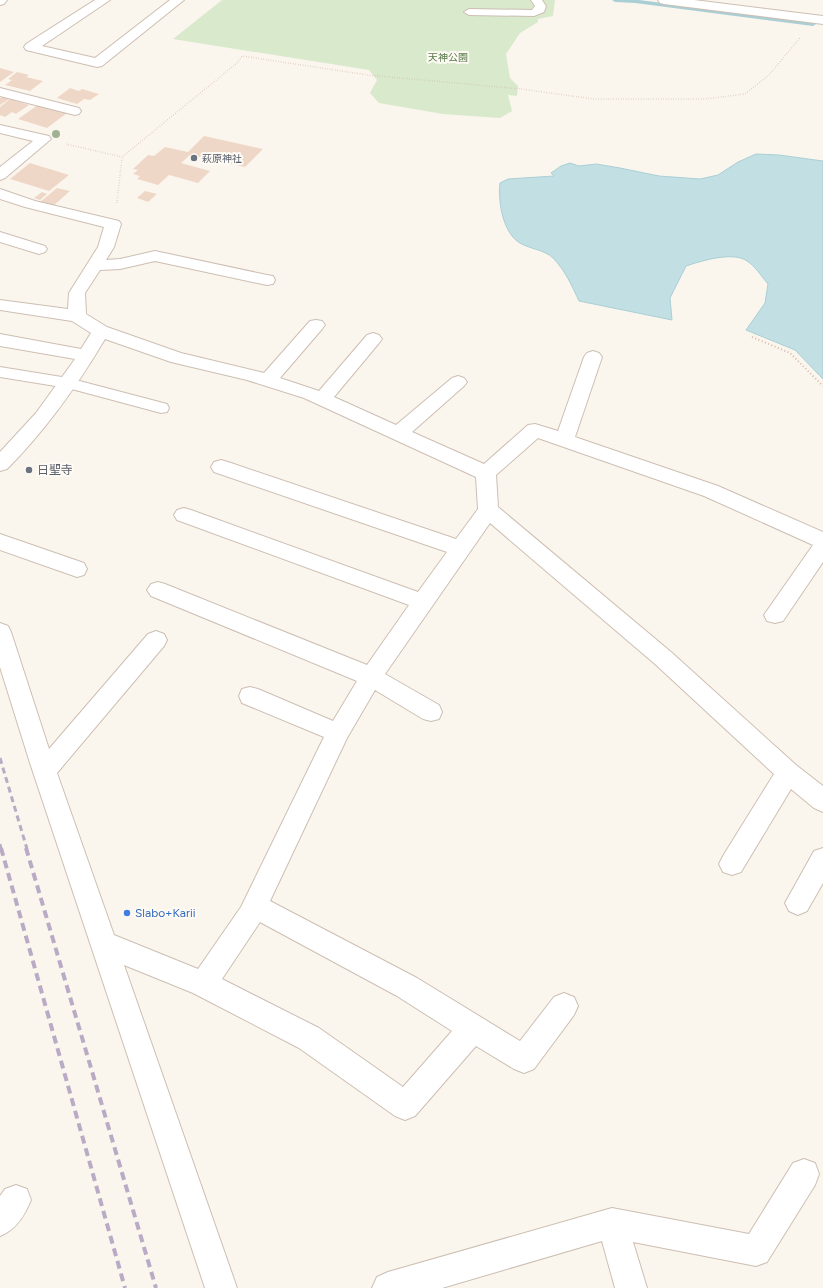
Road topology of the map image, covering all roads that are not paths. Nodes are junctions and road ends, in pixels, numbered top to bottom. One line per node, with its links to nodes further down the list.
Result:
1 (104, 0): 2 (street)
2 (178, 0)
3 (536, 0): 5 (lane)
4 (664, 0): 6 (street)
5 (469, 12)
6 (823, 20)
7 (0, 92): 8 (lane)
8 (75, 111)
9 (0, 129): 10 (street)
10 (0, 175)
11 (4, 200): 15 (street)
12 (0, 237): 13 (street)
13 (39, 249)
14 (222, 254): 16 (street)
15 (95, 265): 16 (street); 19 (street)
16 (212, 267): 17 (street)
17 (267, 280)
18 (0, 305): 19 (street)
19 (76, 316): 21 (street)
20 (316, 325): 27 (street)
21 (101, 331): 24 (street); 27 (street)
22 (373, 339): 30 (street)
23 (0, 340): 24 (street)
24 (86, 355): 29 (street)
25 (594, 357): 33 (street)
26 (0, 372): 29 (lane)
27 (268, 380): 30 (street)
28 (458, 382): 32 (street)
29 (68, 383): 31 (lane); 34 (street)
30 (322, 399): 32 (street)
31 (161, 408)
32 (398, 434): 36 (street)
33 (564, 440): 36 (street); 39 (street)
34 (0, 464)
35 (221, 467): 42 (street)
36 (486, 473): 37 (street)
37 (488, 510): 42 (street); 54 (street)
38 (184, 515): 45 (street)
39 (823, 541)
40 (0, 542): 43 (street)
41 (823, 546): 46 (street)
42 (461, 549): 45 (street)
43 (77, 569)
44 (158, 590): 49 (street)
45 (423, 602): 49 (street)
46 (775, 615)
47 (0, 632): 53 (street)
48 (156, 640): 53 (street)
49 (372, 677): 51 (street); 52 (street)
50 (250, 696): 52 (street)
51 (431, 712)
52 (338, 732): 59 (street)
53 (45, 771): 60 (street)
54 (788, 772): 55 (street); 57 (street)
55 (823, 801)
56 (823, 859): 58 (street)
57 (732, 864)
58 (798, 903)
59 (255, 906): 61 (street); 63 (street)
60 (104, 944): 61 (street); 67 (street)
61 (203, 984): 63 (street)
62 (564, 1006): 63 (street)
63 (473, 1028)
64 (804, 1174): 65 (street)
65 (612, 1223): 66 (street); 69 (street)
66 (444, 1280): 68 (street)
67 (221, 1288)
68 (388, 1288)
69 (631, 1288)

